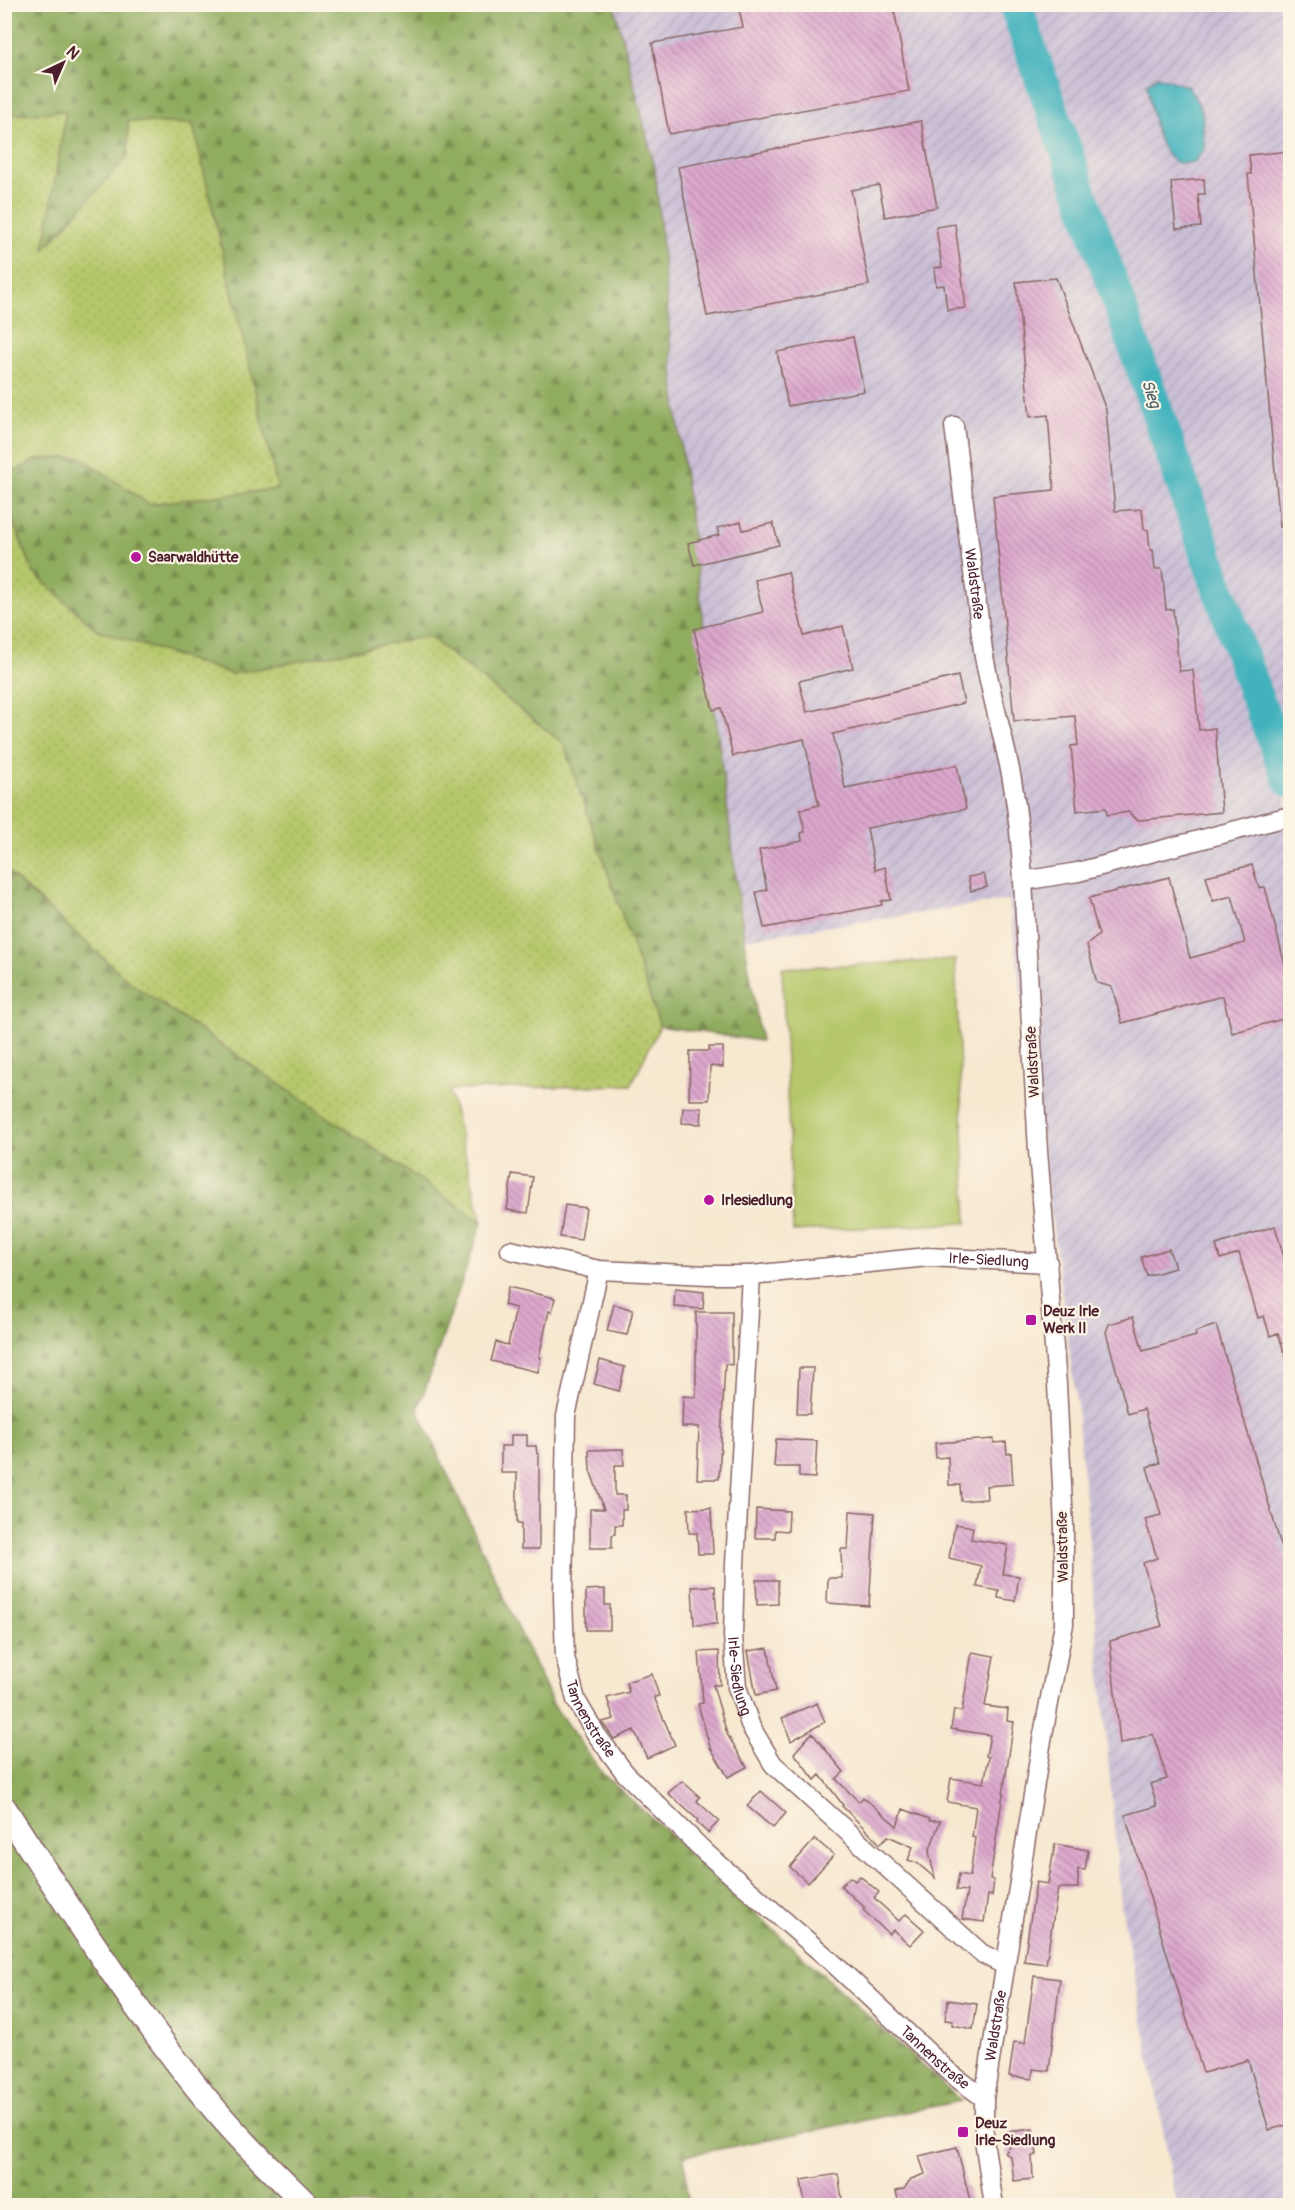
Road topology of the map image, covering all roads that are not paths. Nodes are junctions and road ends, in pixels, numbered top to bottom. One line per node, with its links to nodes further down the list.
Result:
1 (954, 426): 3 (street, Waldstraße)
2 (1289, 816): 3 (street)
3 (1023, 881): 5 (street, Waldstraße)
4 (510, 1250): 6 (street)
5 (1048, 1263): 7 (street, Irle-Siedlung); 9 (street, Waldstraße)
6 (599, 1270): 7 (street, Irle-Siedlung); 10 (street, Tannenstraße)
7 (751, 1275): 9 (street, Irle-Siedlung)
8 (4, 1808): 11 (main road)
9 (1004, 1965): 10 (street, Waldstraße)
10 (984, 2098): 12 (street, Waldstraße)
11 (308, 2205)
12 (994, 2205)

